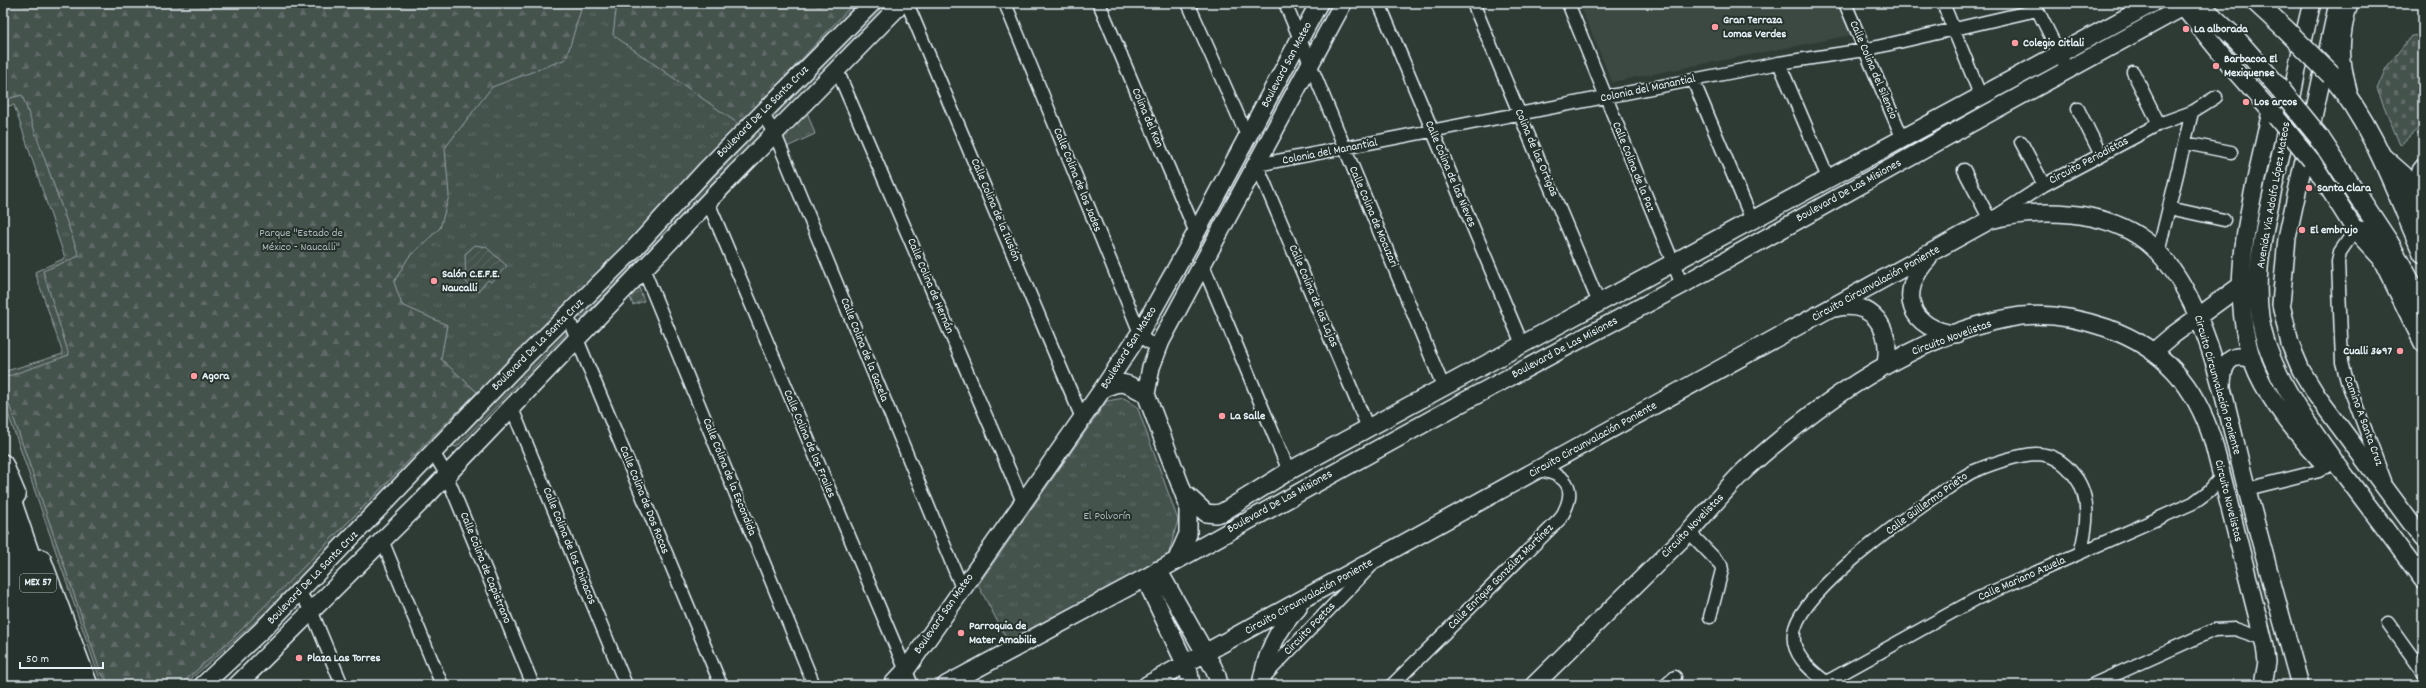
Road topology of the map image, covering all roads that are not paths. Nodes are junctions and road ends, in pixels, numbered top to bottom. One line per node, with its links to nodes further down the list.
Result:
1 (872, 3): 40 (main road, Boulevard De La Santa Cruz)
2 (902, 3): 28 (main road, Boulevard De La Santa Cruz)
3 (907, 3): 95 (street, Calle Colina de la Ilusión)
4 (1005, 3): 80 (street, Calle Colina de los Jades)
5 (1099, 3): 65 (street, Colina del Kan)
6 (1188, 3): 45 (street)
7 (1285, 3): 23 (street, Calle Colina de Mocuzari)
8 (1319, 3): 23 (main road, Boulevard San Mateo)
9 (1342, 3): 26 (main road, Boulevard San Mateo)
10 (1379, 3): 42 (street, Calle Colina de las Nieves)
11 (1473, 3): 38 (street, Colina de las Ortigas)
12 (1568, 3): 35 (street, Calle Colina de la Paz)
13 (1845, 3): 24 (street, Calle Colina del Silencio)
14 (1943, 3): 22 (street)
15 (2153, 3): 25 (main road, Boulevard De Las Misiones)
16 (2257, 3): 32 (main road, bridge)
17 (2312, 3): 107 (main road, Avenida Via Adolfo López Mateos)
18 (2338, 3): 108 (main road, Avenida Via Adolfo López Mateos)
19 (2348, 3): 32 (main road)
20 (2187, 4): 29 (main road, Boulevard De Las Misiones); 39 (main road); 66 (main road, bridge)
21 (2035, 6): 22 (street, Colonia del Manantial); 25 (street)
22 (1955, 28): 24 (street, Colonia del Manantial); 33 (street)
23 (1300, 39): 26 (street, Calle Colina de Mocuzari); 45 (main road, Boulevard San Mateo)
24 (1864, 50): 27 (street, Colonia del Manantial); 44 (street, Calle Colina del Silencio)
25 (2059, 55): 29 (street); 33 (main road, Boulevard De Las Misiones)
26 (1310, 62): 48 (street, Calle Colina de Mocuzari); 53 (main road, Boulevard San Mateo)
27 (1779, 63): 31 (street, Colonia del Manantial); 55 (street)
28 (837, 70): 43 (main road, Boulevard De La Santa Cruz); 109 (street, Calle Colina de Hernán)
29 (2068, 71): 73 (main road, Boulevard De Las Misiones)
30 (2133, 72): 41 (street)
31 (1693, 80): 35 (street, Colonia del Manantial); 61 (street)
32 (2348, 95): 50 (main road)
33 (1981, 97): 44 (main road, Boulevard De Las Misiones)
34 (2216, 97): 37 (street, Circuito Periodistas)
35 (1606, 98): 38 (street, Colonia del Manantial); 71 (street, Calle Colina de la Paz)
36 (2078, 109): 51 (street)
37 (2192, 112): 41 (street, Circuito Periodistas); 47 (street)
38 (1520, 114): 42 (street, Colonia del Manantial); 75 (street, Colina de las Ortigas)
39 (2274, 114): 64 (main road, bridge); 74 (main road)
40 (763, 115): 43 (street, Calle Colina de la Gacela); 78 (main road, Boulevard De La Santa Cruz)
41 (2159, 124): 51 (street, Circuito Periodistas)
42 (1433, 132): 48 (street, Colonia del Manantial); 85 (street, Calle Colina de las Nieves)
43 (775, 134): 58 (main road, Boulevard De La Santa Cruz); 119 (street, Calle Colina de la Gacela)
44 (1902, 137): 55 (main road, Boulevard De Las Misiones)
45 (1248, 138): 65 (main road, Boulevard San Mateo)
46 (2021, 142): 56 (street)
47 (2185, 143): 49 (street); 59 (street)
48 (1345, 150): 53 (street, Colonia del Manantial); 89 (street, Calle Colina de Mocuzari)
49 (2231, 152)
50 (2380, 154): 57 (main road); 69 (main road)
51 (2101, 155): 56 (street, Circuito Periodistas)
52 (2423, 164): 57 (street)
53 (1257, 166): 70 (main road, Boulevard San Mateo); 96 (street, Calle Colina de las Lajas)
54 (1964, 170): 62 (street)
55 (1828, 178): 61 (main road, Boulevard De Las Misiones)
56 (2044, 185): 62 (street, Circuito Periodistas)
57 (2413, 190): 60 (main road)
58 (708, 202): 72 (main road, Boulevard De La Santa Cruz); 132 (street, Calle Colina de los Frailes)
59 (2169, 208): 63 (street); 68 (street)
60 (2423, 212)
61 (1752, 220): 71 (main road, Boulevard De Las Misiones)
62 (1990, 220): 67 (main road, Circuito Circunvalación Poniente); 68 (main road, Circuito Circunvalación Poniente)
63 (2224, 220)
64 (2356, 230): 66 (main road); 84 (main road); 108 (street, Camino A Santa Cruz)
65 (1196, 233): 80 (main road, Boulevard San Mateo)
66 (2390, 243): 76 (main road)
67 (1937, 251): 77 (main road, Circuito Circunvalación Poniente); 81 (main road)
68 (2158, 253): 79 (main road, Circuito Circunvalación Poniente)
69 (2423, 253)
70 (1202, 263): 83 (main road, Boulevard San Mateo); 100 (street)
71 (1673, 263): 73 (street, Calle Colina de la Paz); 75 (main road, Boulevard De Las Misiones)
72 (643, 268): 82 (main road, Boulevard De La Santa Cruz); 147 (street, Calle Colina de la Escondida)
73 (1682, 285): 115 (main road, Boulevard De Las Misiones)
74 (2240, 286): 79 (main road); 87 (main road)
75 (1599, 303): 85 (main road, Boulevard De Las Misiones)
76 (2423, 305)
77 (1829, 309): 88 (main road); 99 (main road, Circuito Circunvalación Poniente)
78 (567, 315): 82 (street, Calle Colina de Dos Rocas); 97 (main road, Boulevard De La Santa Cruz)
79 (2198, 316): 86 (main road); 92 (main road, Circuito Circunvalación Poniente)
80 (1140, 332): 83 (street, Calle Colina de los Jades); 90 (main road, Boulevard San Mateo)
81 (1956, 334): 86 (main road, Circuito Novelistas); 88 (main road, Circuito Novelistas)
82 (577, 338): 93 (main road, Boulevard De La Santa Cruz); 146 (street, Calle Colina de Dos Rocas)
83 (1161, 341): 91 (main road, Boulevard San Mateo)
84 (2423, 343)
85 (1522, 344): 89 (main road, Boulevard De Las Misiones)
86 (2153, 352): 94 (main road, Circuito Novelistas)
87 (2252, 359): 92 (main road); 107 (main road)
88 (1886, 364): 110 (main road, Circuito Novelistas)
89 (1444, 386): 96 (main road, Boulevard De Las Misiones)
90 (1102, 390): 91 (main road); 95 (main road, Boulevard San Mateo)
91 (1146, 394): 106 (main road)
92 (2223, 396): 94 (main road); 105 (main road, Circuito Circunvalación Poniente)
93 (511, 406): 102 (main road, Boulevard De La Santa Cruz); 145 (street, Calle Colina de los Chinacos)
94 (2203, 411): 103 (main road, Circuito Novelistas)
95 (1082, 418): 109 (main road, Boulevard San Mateo)
96 (1368, 428): 100 (main road, Boulevard De Las Misiones)
97 (433, 452): 102 (street, Calle Colina de Capistrano); 120 (main road, Boulevard De La Santa Cruz)
98 (3, 464): 139 (main road)
99 (1539, 470): 116 (main road, Circuito Circunvalación Poniente); 153 (street, Calle Enrique González Martínez)
100 (1289, 471): 106 (main road, Boulevard De Las Misiones)
101 (2319, 471): 105 (street)
102 (446, 474): 112 (main road, Boulevard De La Santa Cruz); 144 (street, Calle Colina de Capistrano)
103 (2222, 476): 114 (street, Calle Mariano Azuela); 126 (main road, Circuito Novelistas)
104 (3, 481): 138 (highway, MEX 57)
105 (2247, 489): 158 (main road, Circuito Circunvalación Poniente)
106 (1183, 492): 115 (main road)
107 (2359, 494): 118 (main road, Avenida Via Adolfo López Mateos)
108 (2391, 495): 111 (main road, Avenida Via Adolfo López Mateos)
109 (1023, 502): 119 (main road, Boulevard San Mateo)
110 (1689, 532): 124 (street); 154 (main road, Circuito Novelistas)
111 (2423, 539)
112 (382, 540): 123 (main road, Boulevard De La Santa Cruz); 143 (street)
113 (3, 544): 137 (highway)
114 (2080, 553): 134 (street, Calle Mariano Azuela); 134 (street, Calle Guillermo Prieto)
115 (1177, 559): 117 (main road, Boulevard De Las Misiones)
116 (1376, 560): 122 (main road, Circuito Circunvalación Poniente); 133 (street, Circuito Poetas)
117 (1151, 574): 128 (main road); 129 (main road); 149 (main road, Boulevard De Las Misiones)
118 (2423, 580)
119 (962, 588): 132 (main road, Boulevard San Mateo)
120 (299, 592): 123 (street); 140 (main road, Boulevard De La Santa Cruz)
121 (3, 596): 136 (highway, MEX 57)
122 (1308, 598): 128 (main road, Circuito Circunvalación Poniente); 133 (main road, Circuito Poetas)
123 (311, 610): 141 (main road, Boulevard De La Santa Cruz); 142 (street)
124 (1710, 617)
125 (2388, 623): 130 (street)
126 (2264, 639): 156 (street); 157 (main road, Circuito Novelistas)
127 (3, 646): 135 (main road)
128 (1204, 654): 129 (main road, Circuito Circunvalación Poniente); 152 (main road)
129 (1186, 664): 150 (main road, Circuito Circunvalación Poniente); 151 (main road)
130 (2423, 672)
131 (1675, 677): 155 (street)
132 (908, 678): 148 (main road)
133 (1261, 682)
134 (1824, 684)
135 (17, 685)
136 (34, 685)
137 (53, 685)
138 (73, 685)
139 (88, 685)
140 (203, 685)
141 (237, 685)
142 (342, 685)
143 (442, 685)
144 (533, 685)
145 (626, 685)
146 (721, 685)
147 (814, 685)
148 (892, 685)
149 (946, 685)
150 (1147, 685)
151 (1191, 685)
152 (1218, 685)
153 (1392, 685)
154 (1534, 685)
155 (1666, 685)
156 (2092, 685)
157 (2264, 685)
158 (2300, 685)

